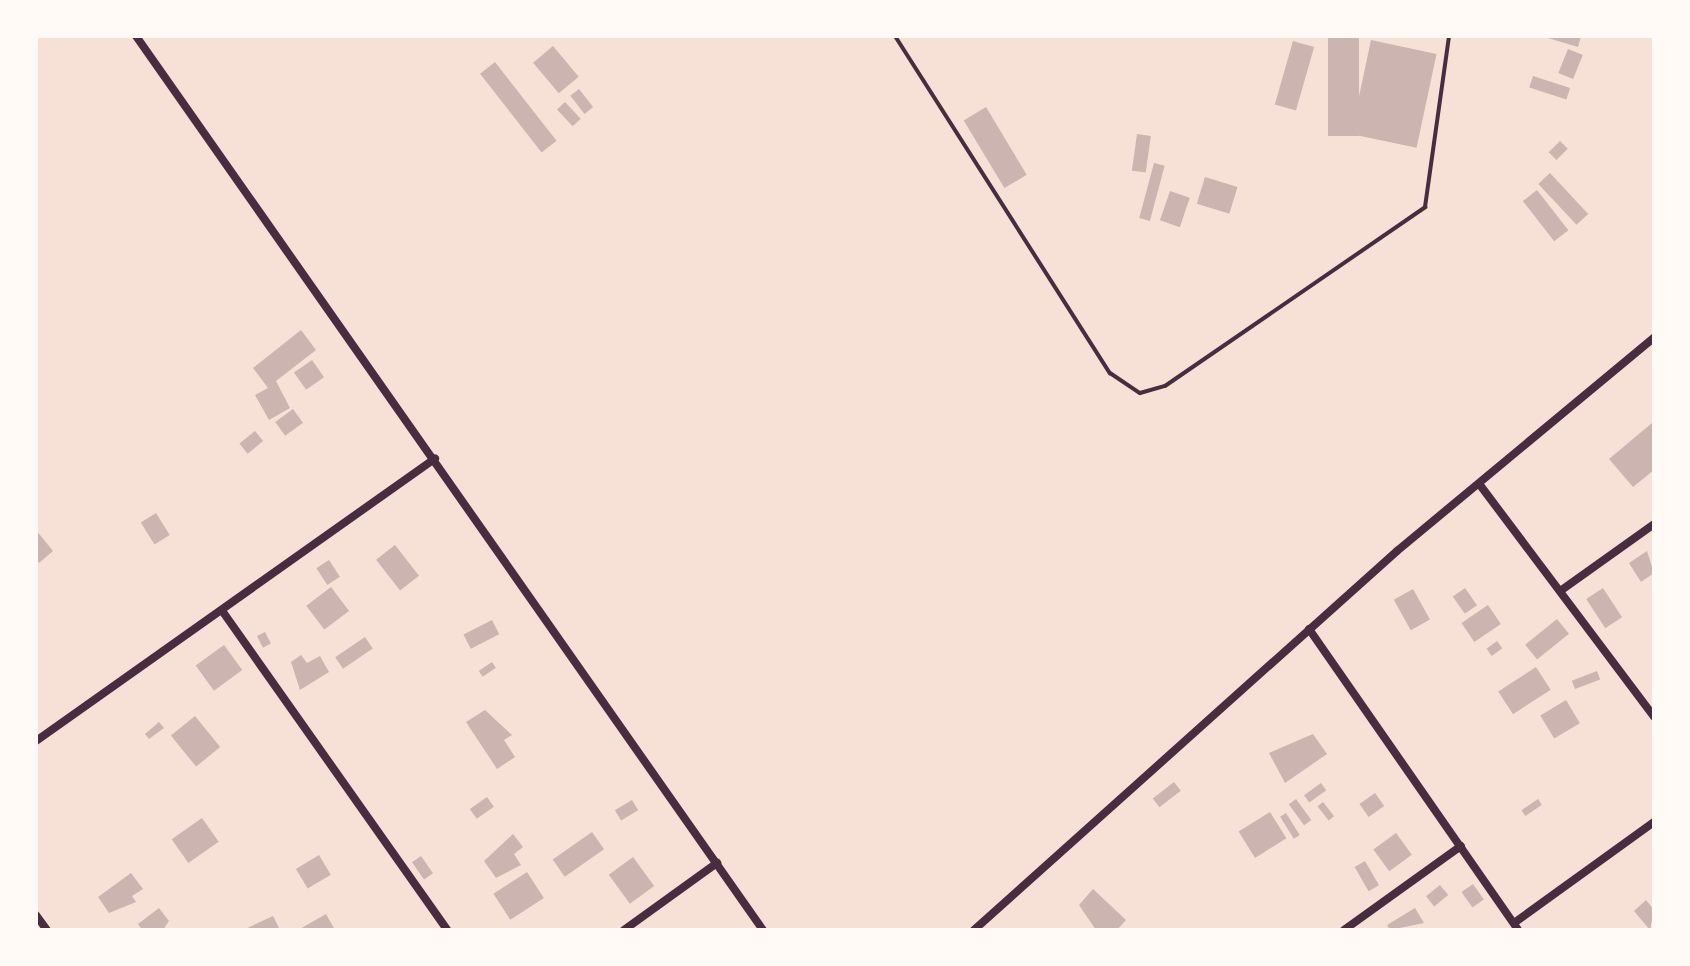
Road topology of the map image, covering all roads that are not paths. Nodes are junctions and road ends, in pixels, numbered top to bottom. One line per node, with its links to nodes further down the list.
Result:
1 (136, 36): 5 (street)
2 (895, 36): 3 (lane)
3 (1448, 36)
4 (1654, 338): 6 (street)
5 (435, 459): 9 (street); 15 (street)
6 (1480, 485): 8 (street); 10 (street)
7 (1654, 524): 8 (street)
8 (1563, 589): 11 (street)
9 (223, 612): 12 (street); 19 (street)
10 (1309, 629): 14 (street); 22 (street)
11 (1654, 717)
12 (36, 741)
13 (1654, 822): 17 (street)
14 (1461, 846): 17 (street); 23 (street)
15 (717, 863): 20 (street); 21 (street)
16 (36, 915): 18 (street)
17 (1516, 927)
18 (47, 930)
19 (447, 930)
20 (624, 930)
21 (763, 930)
22 (974, 930)
23 (1344, 930)

